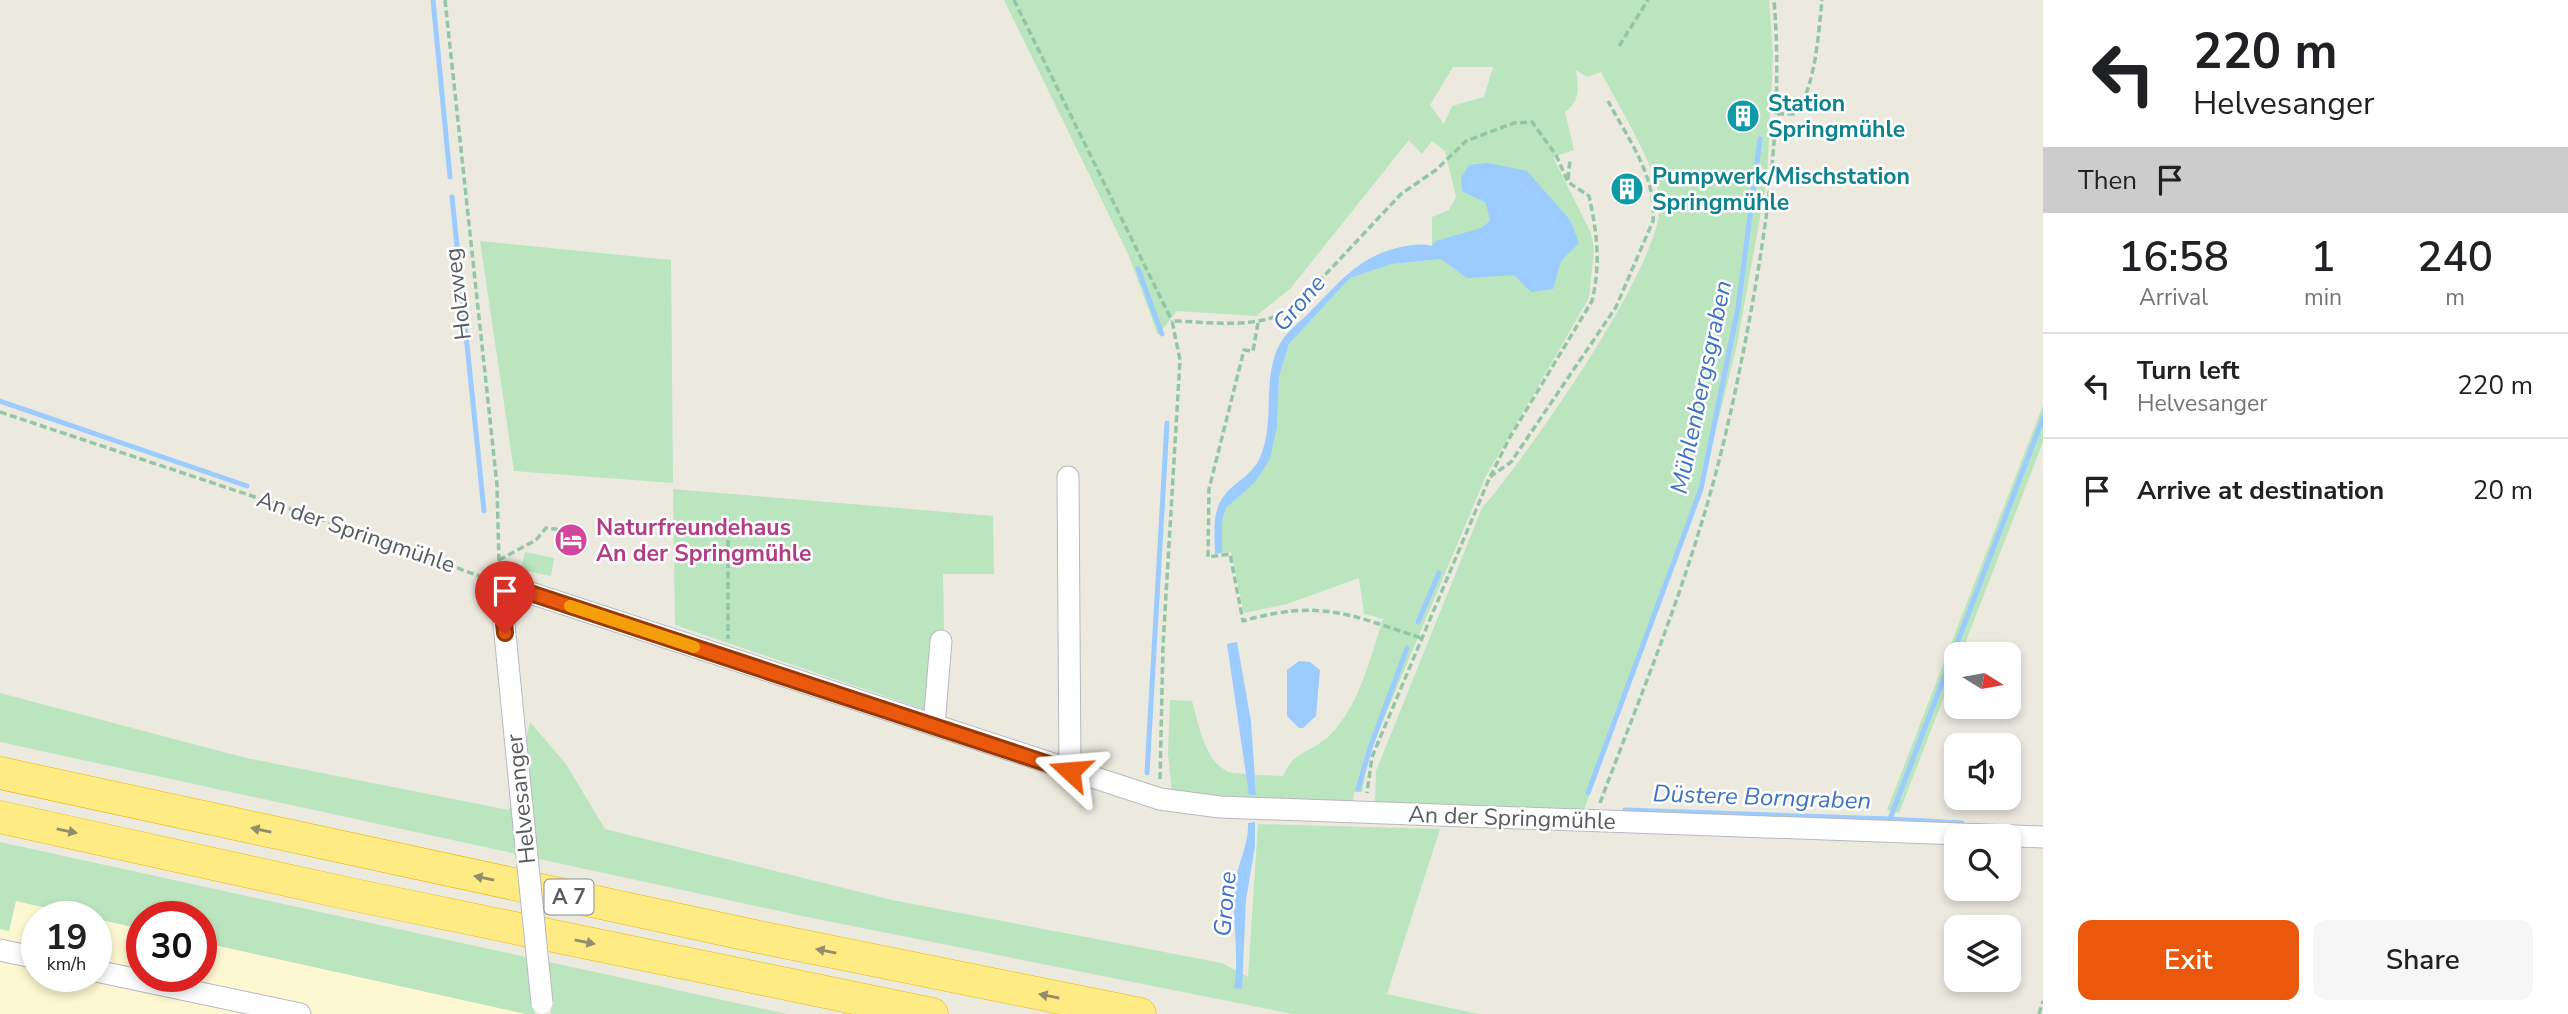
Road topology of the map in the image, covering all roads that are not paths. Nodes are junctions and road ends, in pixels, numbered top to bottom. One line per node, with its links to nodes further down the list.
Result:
1 (1068, 477): 5 (street)
2 (500, 583): 4 (street, An der Springmühle); 12 (street, Helvesanger, bridge)
3 (942, 641): 4 (street)
4 (934, 725): 5 (street, An der Springmühle)
5 (1070, 771): 8 (street, An der Springmühle)
6 (0, 773): 15 (highway, A 7, one-way to 6)
7 (0, 817): 14 (highway, A 7, one-way to 14)
8 (2043, 837)
9 (0, 950): 10 (street)
10 (21, 955)
11 (112, 974): 13 (street)
12 (542, 1008)
13 (300, 1014)
14 (932, 1014)
15 (1140, 1014)

